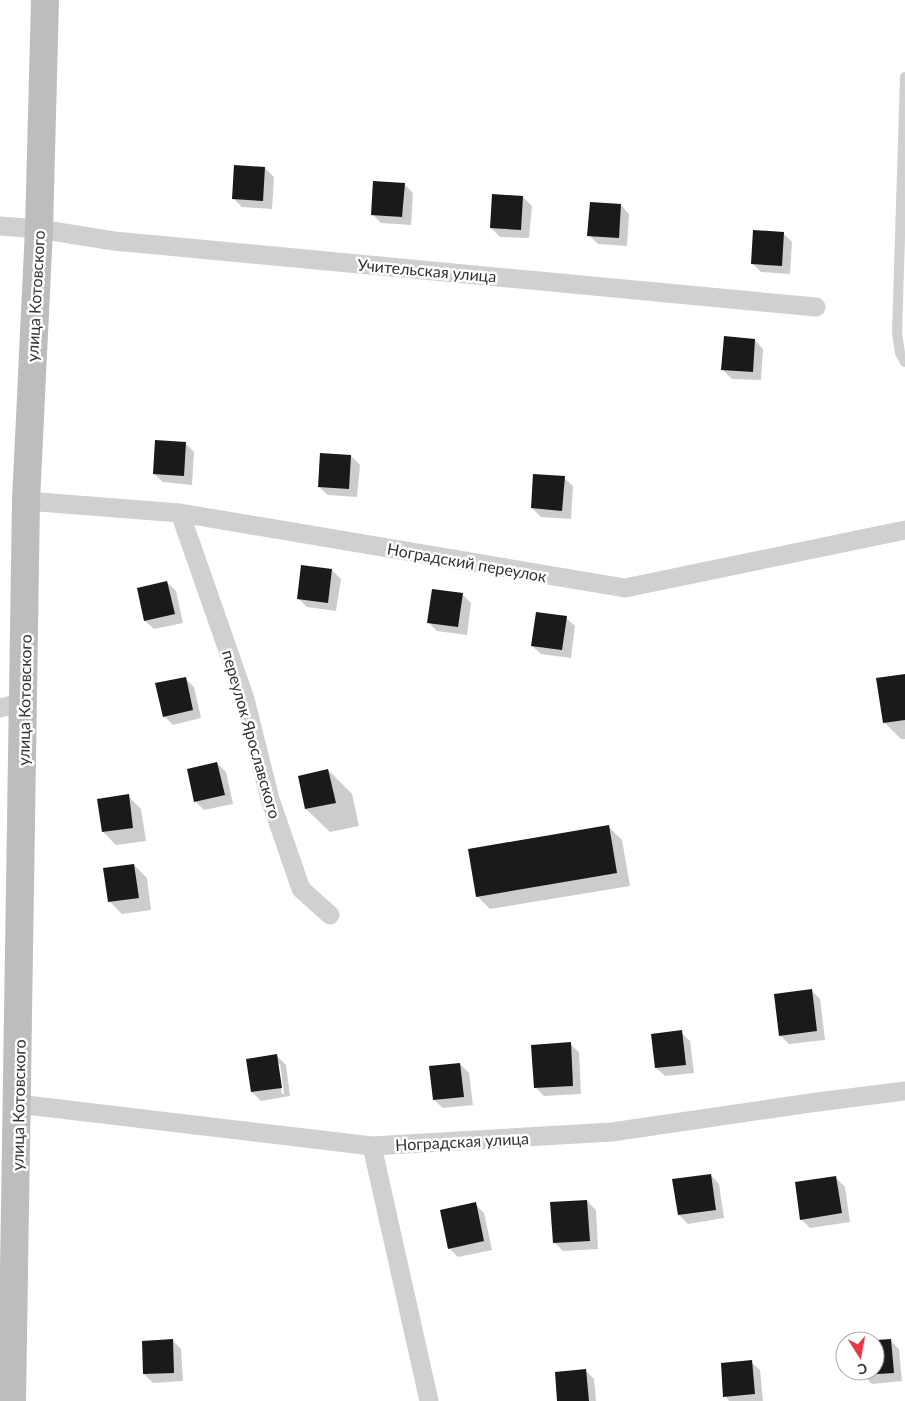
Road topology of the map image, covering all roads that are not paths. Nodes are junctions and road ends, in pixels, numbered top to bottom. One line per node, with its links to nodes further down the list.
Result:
1 (45, 0): 4 (main road, улица Котовского)
2 (905, 77): 6 (lane)
3 (0, 226): 4 (street, Учительская улица)
4 (39, 229): 5 (street, Учительская улица); 7 (main road, улица Котовского)
5 (816, 307)
6 (905, 362)
7 (26, 501): 8 (street, Ноградский переулок); 10 (main road, улица Котовского)
8 (180, 513): 9 (street, Ноградский переулок); 11 (street, переулок Ярославского)
9 (905, 530)
10 (12, 705): 13 (main road, улица Котовского)
11 (330, 915)
12 (905, 1091): 14 (street, Ноградская улица)
13 (18, 1104): 14 (street, Ноградская улица); 15 (main road, улица Котовского)
14 (372, 1146): 16 (street)
15 (12, 1401)
16 (429, 1401)

